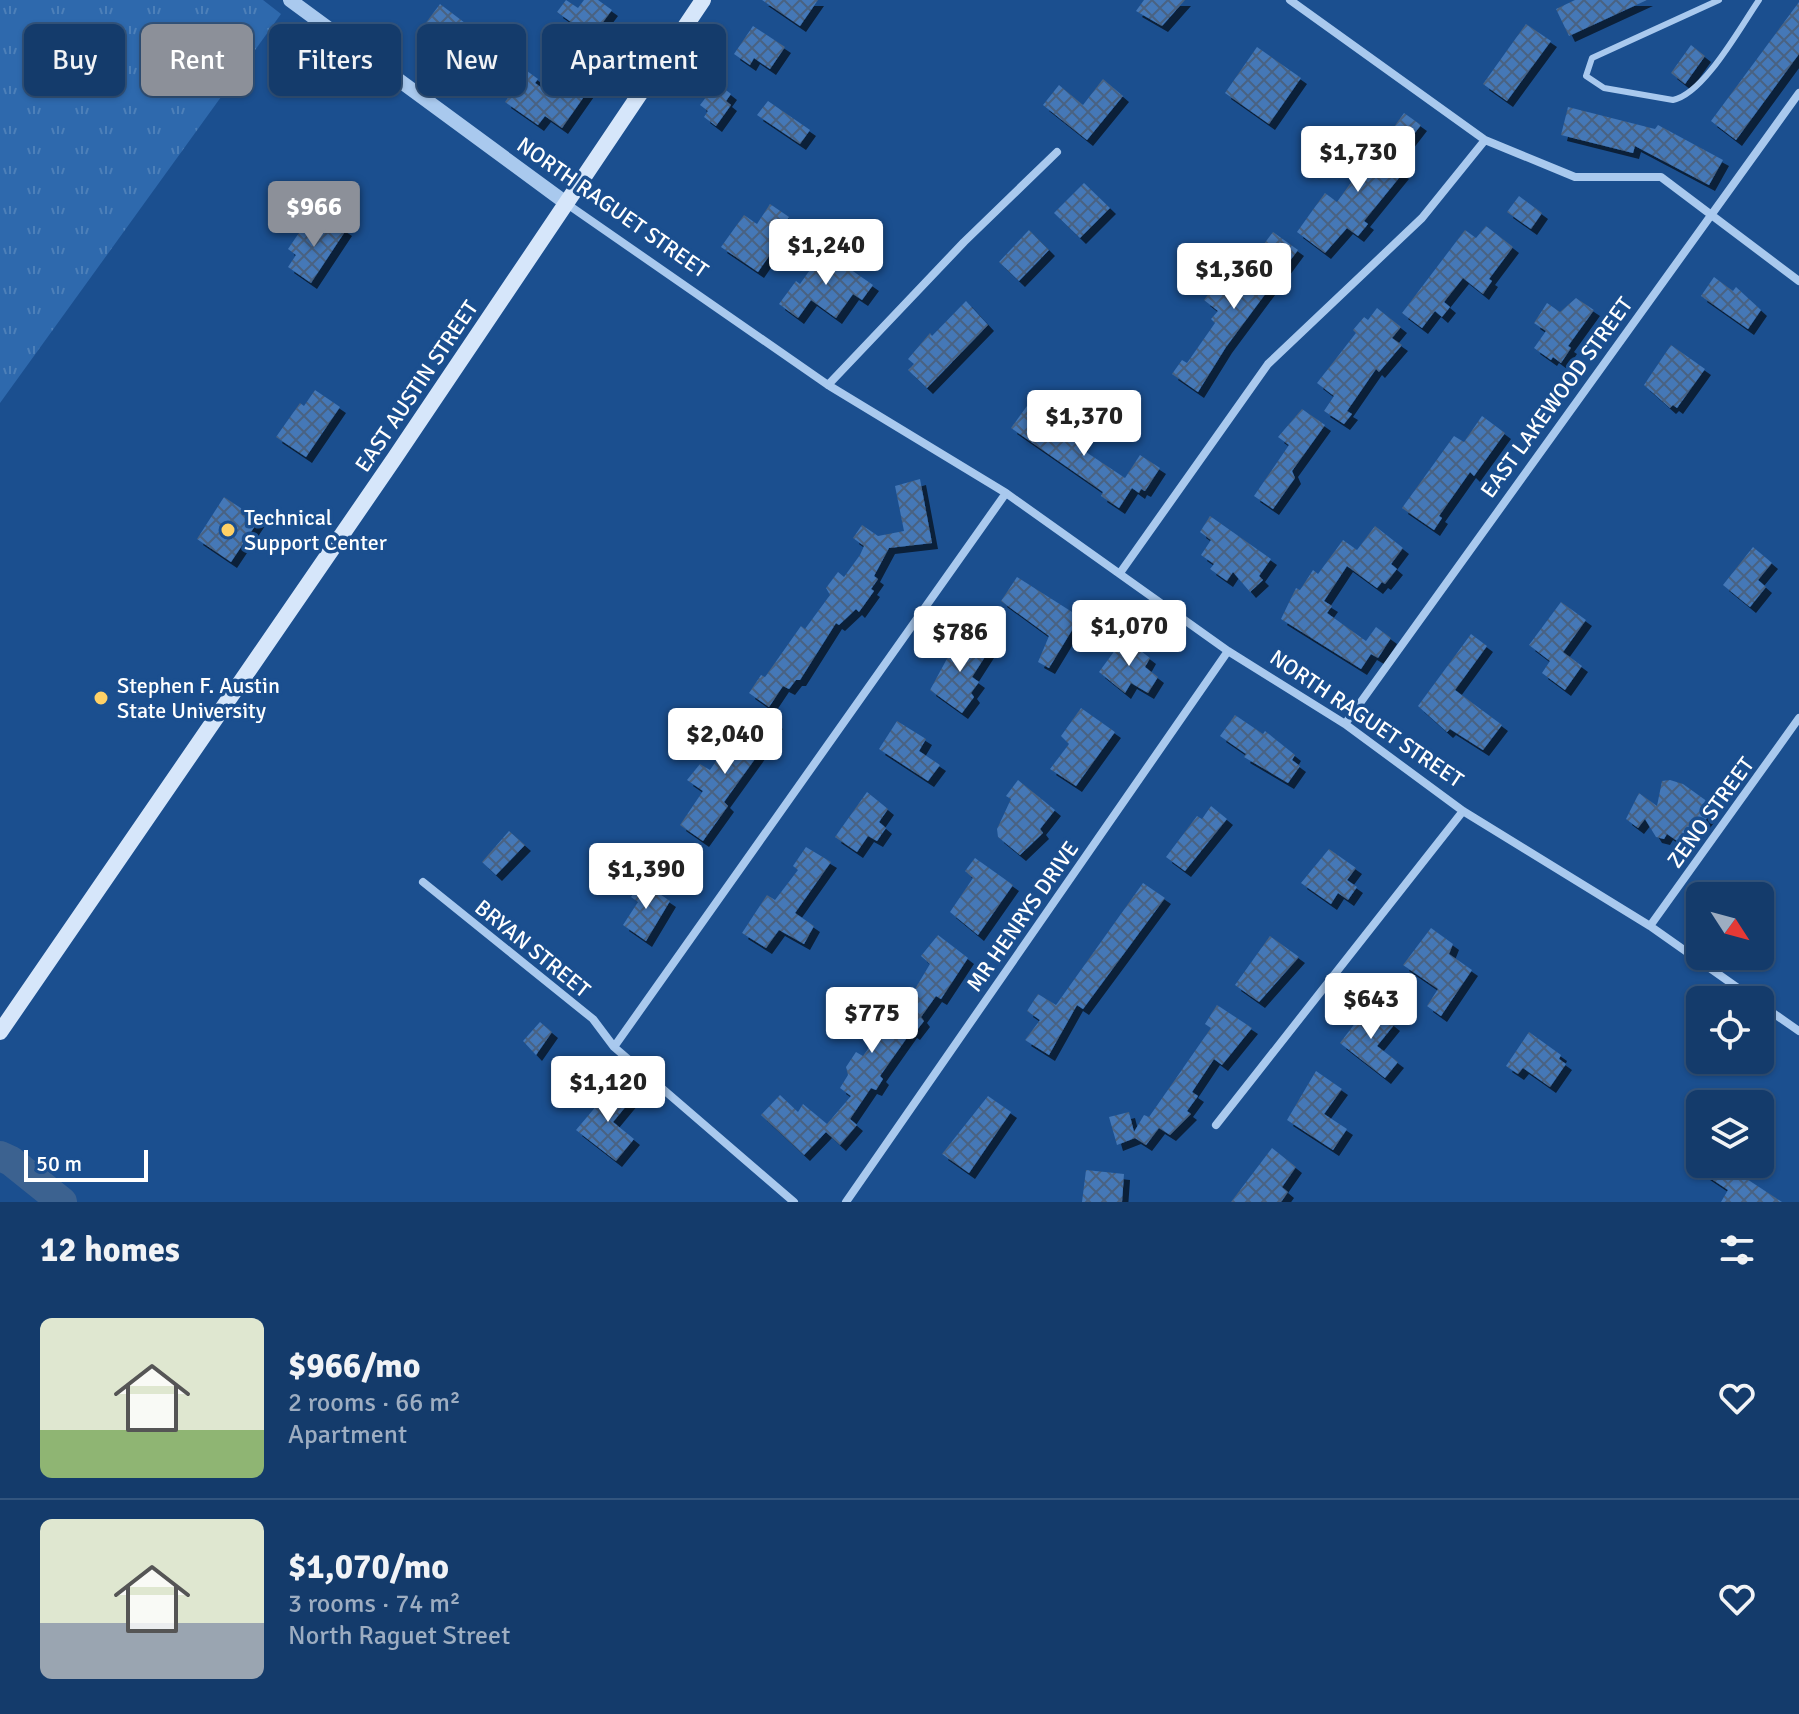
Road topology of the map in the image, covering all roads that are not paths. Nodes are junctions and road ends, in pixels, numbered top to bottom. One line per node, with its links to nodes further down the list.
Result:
1 (290, 0): 9 (street, NORTH RAGUET STREET)
2 (703, 0): 9 (main road, EAST AUSTIN STREET)
3 (1290, 0): 7 (street)
4 (1719, 0): 5 (lane)
5 (1759, 0)
6 (1799, 93): 10 (street, EAST LAKEWOOD STREET)
7 (1485, 140): 10 (street); 14 (street)
8 (1057, 152): 12 (street)
9 (566, 203): 12 (street, NORTH RAGUET STREET); 24 (main road, EAST AUSTIN STREET)
10 (1710, 214): 11 (street); 17 (street, EAST LAKEWOOD STREET)
11 (1799, 281)
12 (828, 385): 13 (street, NORTH RAGUET STREET)
13 (1006, 493): 14 (street, NORTH RAGUET STREET); 25 (street)
14 (1120, 573): 15 (street, NORTH RAGUET STREET)
15 (1228, 651): 17 (street, NORTH RAGUET STREET); 28 (street, MR HENRYS DRIVE)
16 (1799, 718): 20 (street, ZENO STREET)
17 (1345, 724): 18 (street, NORTH RAGUET STREET)
18 (1463, 811): 20 (street, NORTH RAGUET STREET); 26 (street)
19 (423, 882): 25 (street, BRYAN STREET)
20 (1650, 926): 21 (street, NORTH RAGUET STREET)
21 (1735, 986)
22 (1774, 1014): 23 (street)
23 (1799, 1031)
24 (0, 1032)
25 (614, 1047): 27 (street, BRYAN STREET)
26 (1216, 1125)
27 (794, 1202)
28 (846, 1202)

